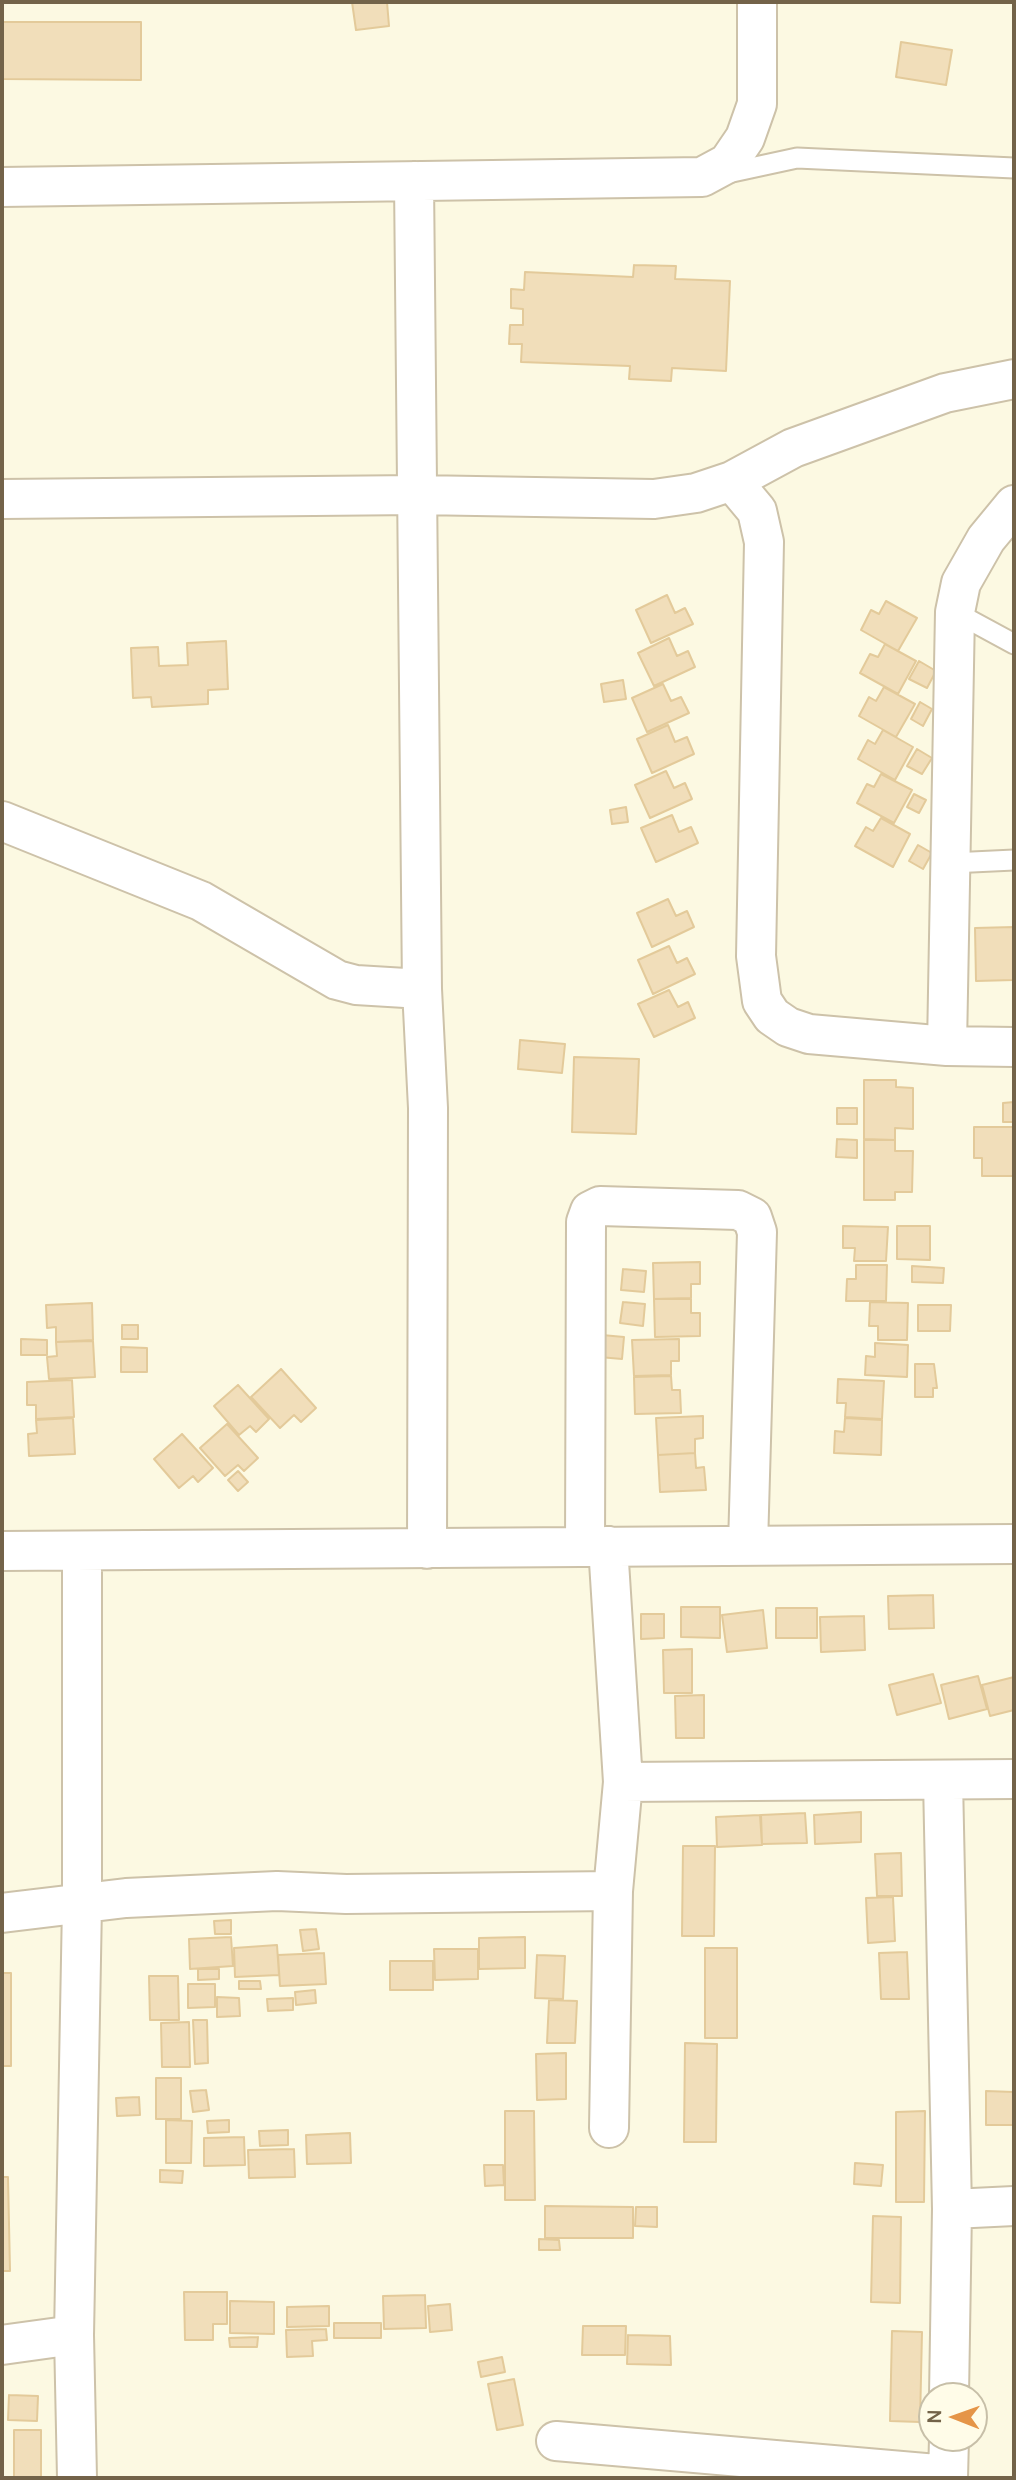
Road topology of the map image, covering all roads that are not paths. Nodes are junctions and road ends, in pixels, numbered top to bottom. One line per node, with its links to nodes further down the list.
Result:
1 (757, 2): 3 (street)
2 (1014, 168): 3 (lane)
3 (702, 177): 4 (street)
4 (414, 181): 5 (street); 8 (street)
5 (2, 187)
6 (1014, 379): 7 (street)
7 (732, 481): 8 (street); 17 (street)
8 (417, 495): 9 (street); 16 (street)
9 (2, 499)
10 (1014, 505): 11 (street)
11 (955, 612): 12 (lane); 15 (street)
12 (1014, 645)
13 (2, 821): 16 (street)
14 (1014, 860): 15 (lane)
15 (951, 863): 17 (street)
16 (422, 989): 22 (street)
17 (947, 1046): 18 (street)
18 (1014, 1047)
19 (1014, 1544): 20 (street)
20 (748, 1545): 21 (street); 21 (street)
21 (596, 1546): 22 (street); 27 (street)
22 (427, 1549): 24 (street)
23 (2, 1551): 24 (street)
24 (82, 1552): 29 (street)
25 (1014, 1779): 26 (street)
26 (943, 1780): 27 (street); 33 (street)
27 (623, 1782): 28 (street)
28 (613, 1891): 29 (street); 31 (street)
29 (82, 1905): 30 (street); 34 (street)
30 (2, 1913)
31 (609, 2128)
32 (1014, 2206): 33 (street)
33 (952, 2209): 36 (street)
34 (74, 2335): 35 (street); 40 (street)
35 (2, 2345)
36 (949, 2382)
37 (556, 2441): 39 (street)
38 (949, 2452): 39 (street)
39 (948, 2477)
40 (78, 2478)

